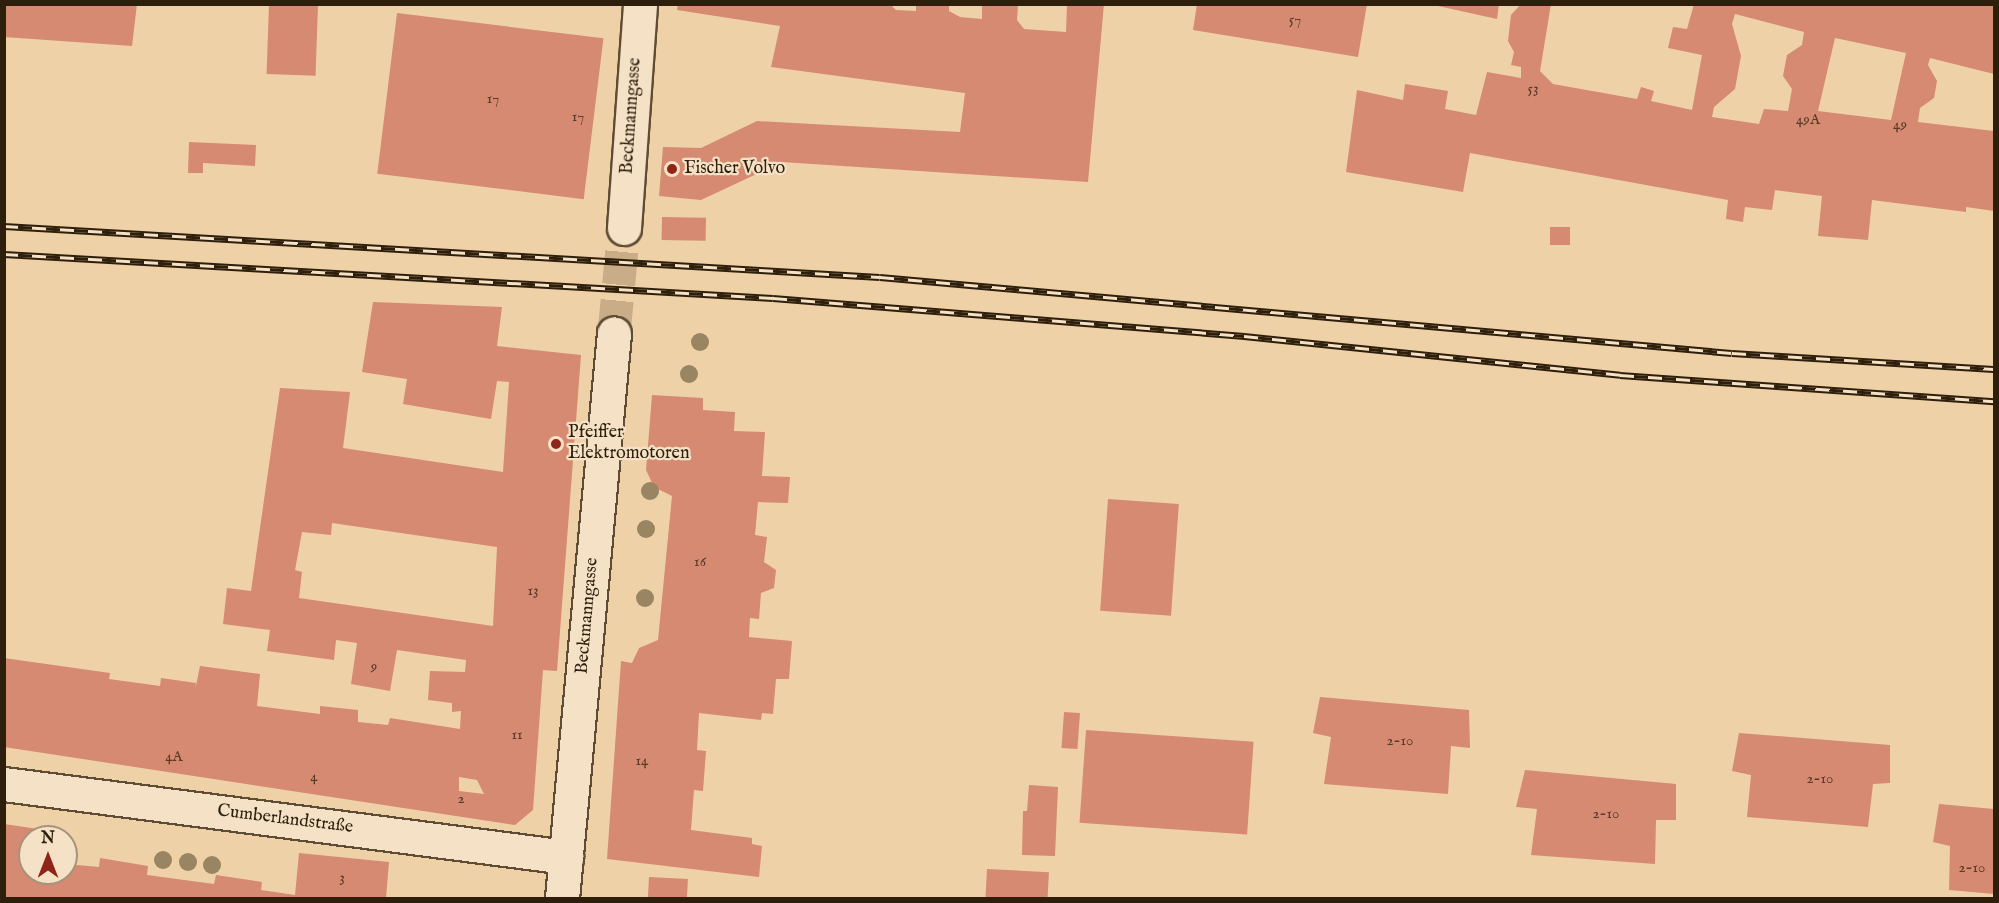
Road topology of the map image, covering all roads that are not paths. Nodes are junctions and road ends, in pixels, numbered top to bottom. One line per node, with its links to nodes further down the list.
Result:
1 (640, 4): 2 (street, Beckmanngasse)
2 (624, 228)
3 (614, 333): 5 (street, Beckmanngasse)
4 (4, 784): 5 (street, Cumberlandstraße)
5 (566, 857): 6 (street, Beckmanngasse)
6 (562, 898)

